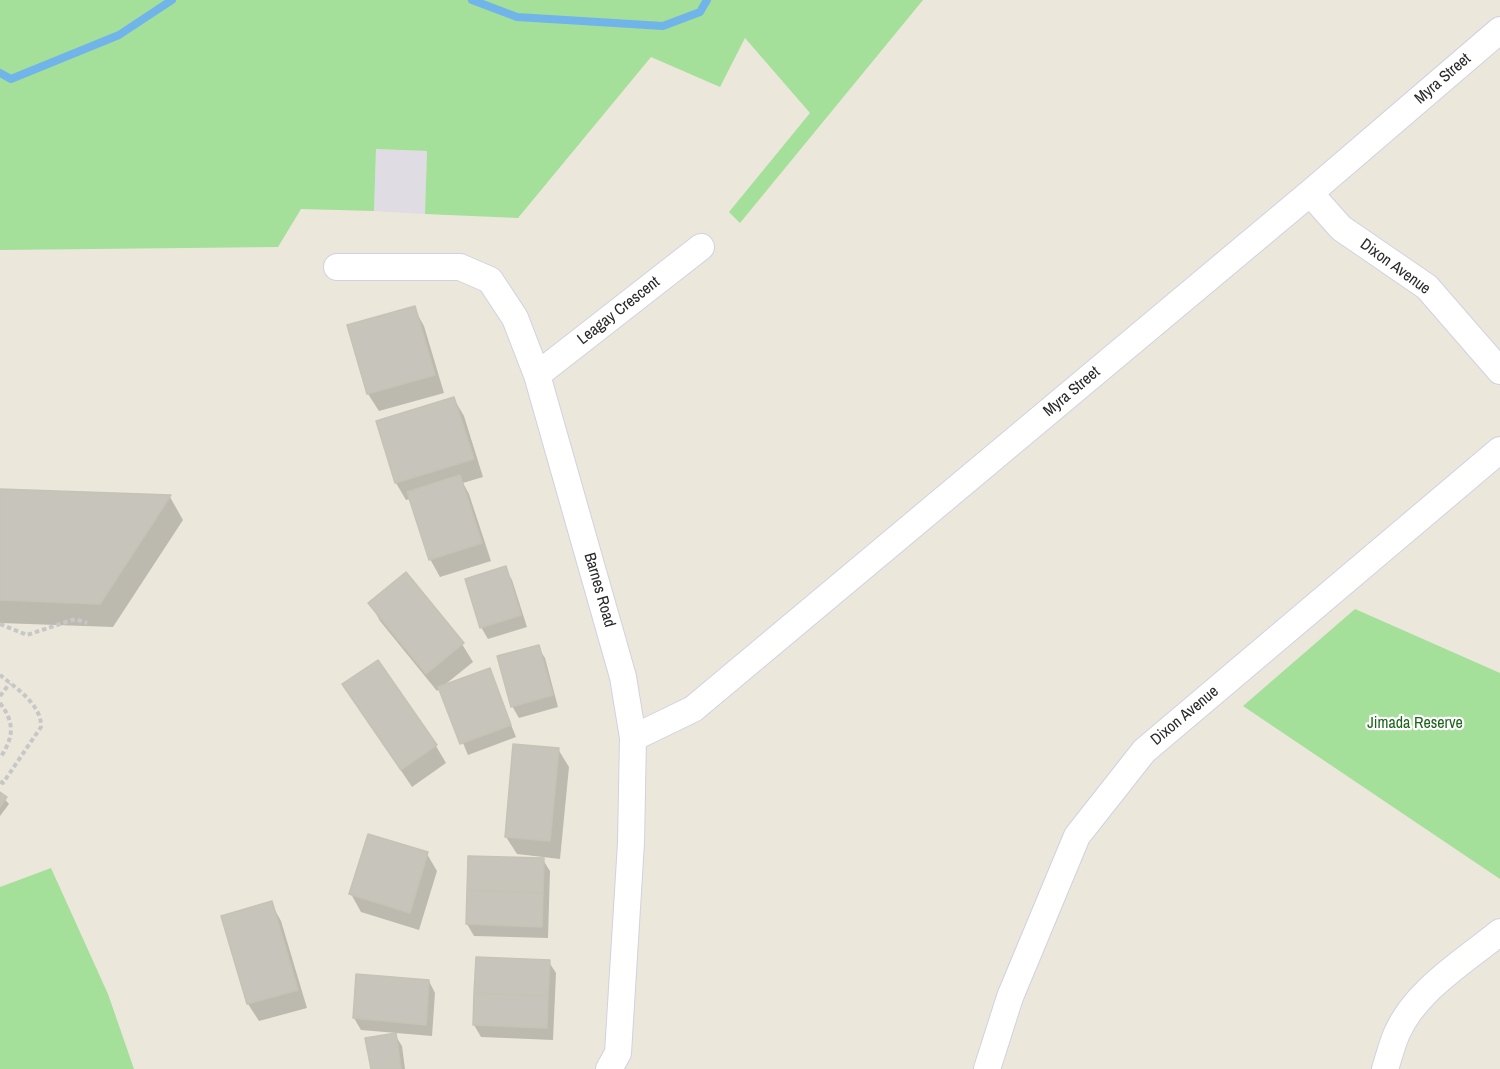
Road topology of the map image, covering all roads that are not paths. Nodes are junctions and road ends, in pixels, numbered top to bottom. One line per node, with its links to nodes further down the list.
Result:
1 (1500, 30): 2 (street, Myra Street)
2 (1310, 193): 5 (street, Dixon Avenue); 8 (street, Myra Street)
3 (701, 247): 6 (street, Leagay Crescent)
4 (337, 267): 6 (street, Barnes Road)
5 (1500, 371)
6 (537, 375): 8 (street, Barnes Road)
7 (1500, 450): 11 (street, Dixon Avenue)
8 (633, 738): 10 (street, Barnes Road)
9 (1500, 932): 12 (street)
10 (609, 1069)
11 (987, 1069)
12 (1385, 1069)

